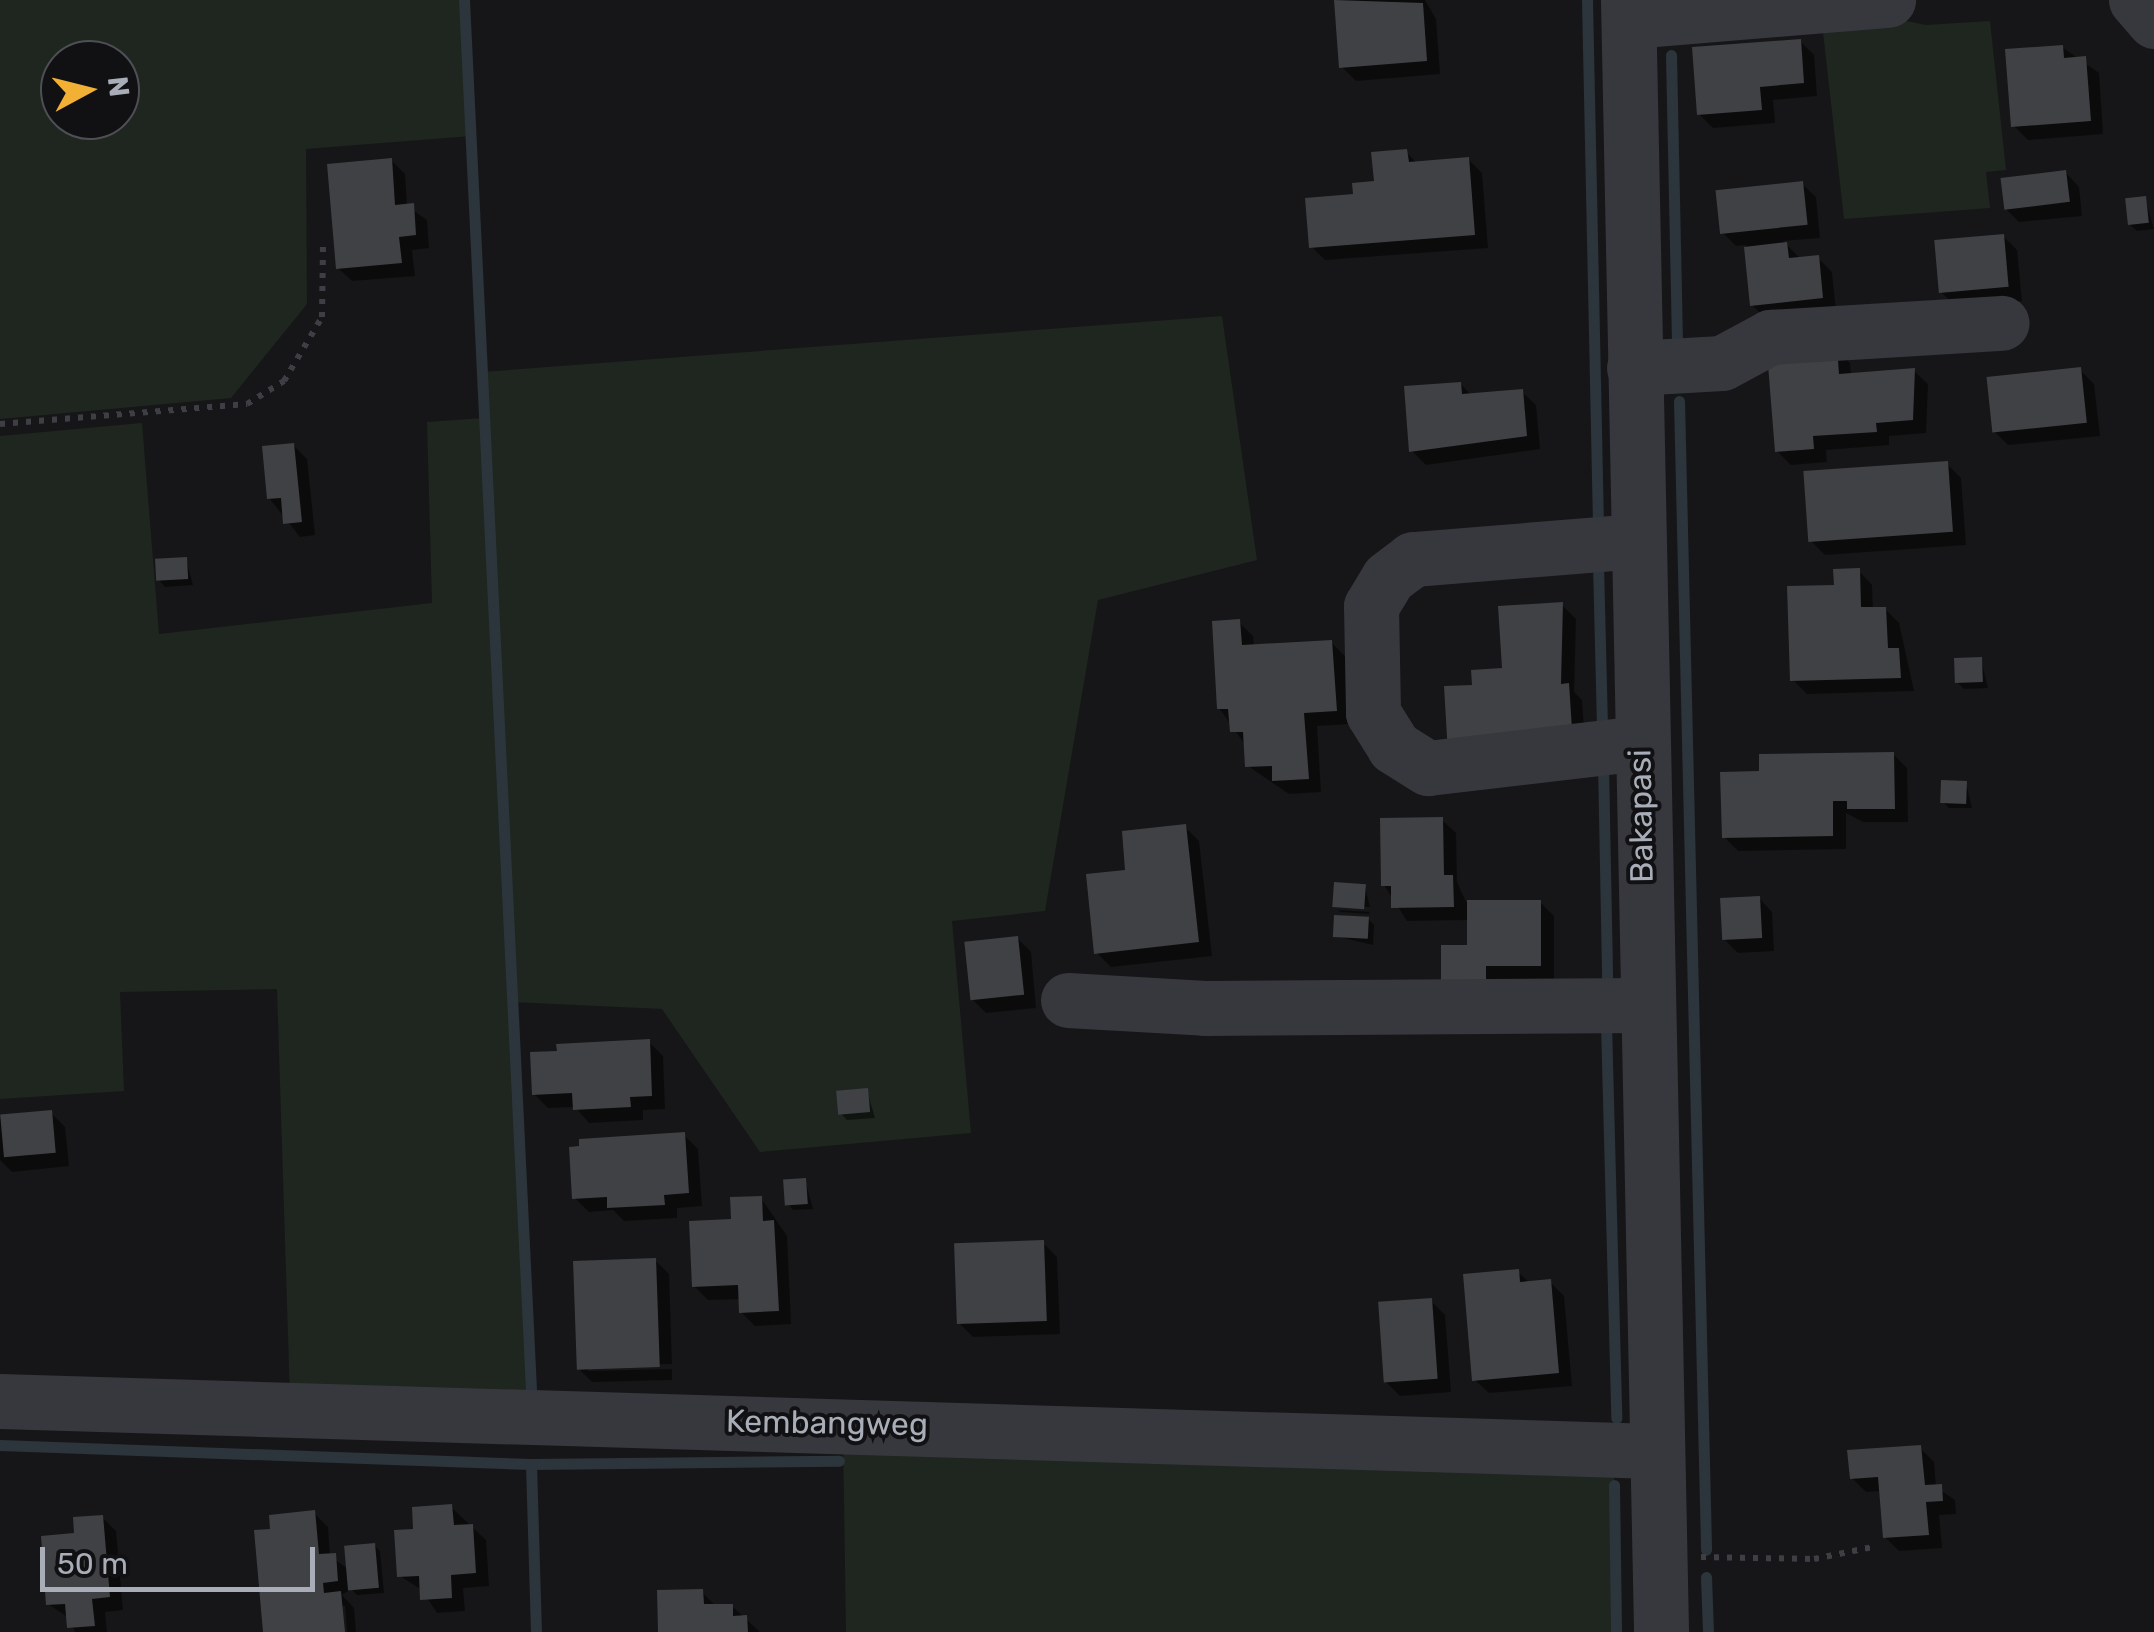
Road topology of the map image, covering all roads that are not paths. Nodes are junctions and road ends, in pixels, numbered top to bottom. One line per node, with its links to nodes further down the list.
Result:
1 (1888, 0): 3 (street)
2 (2136, 0): 4 (street)
3 (1629, 10): 6 (street, Bakapasi)
4 (2154, 21)
5 (2002, 323): 6 (street)
6 (1634, 368): 7 (street, Bakapasi)
7 (1636, 541): 8 (street, Bakapasi); 8 (street)
8 (1640, 743): 10 (street, Bakapasi)
9 (1068, 1000): 10 (street)
10 (1644, 1005): 12 (street, Bakapasi)
11 (0, 1401): 12 (street, Kembangweg)
12 (1654, 1451): 13 (street, Bakapasi)
13 (1661, 1632)

